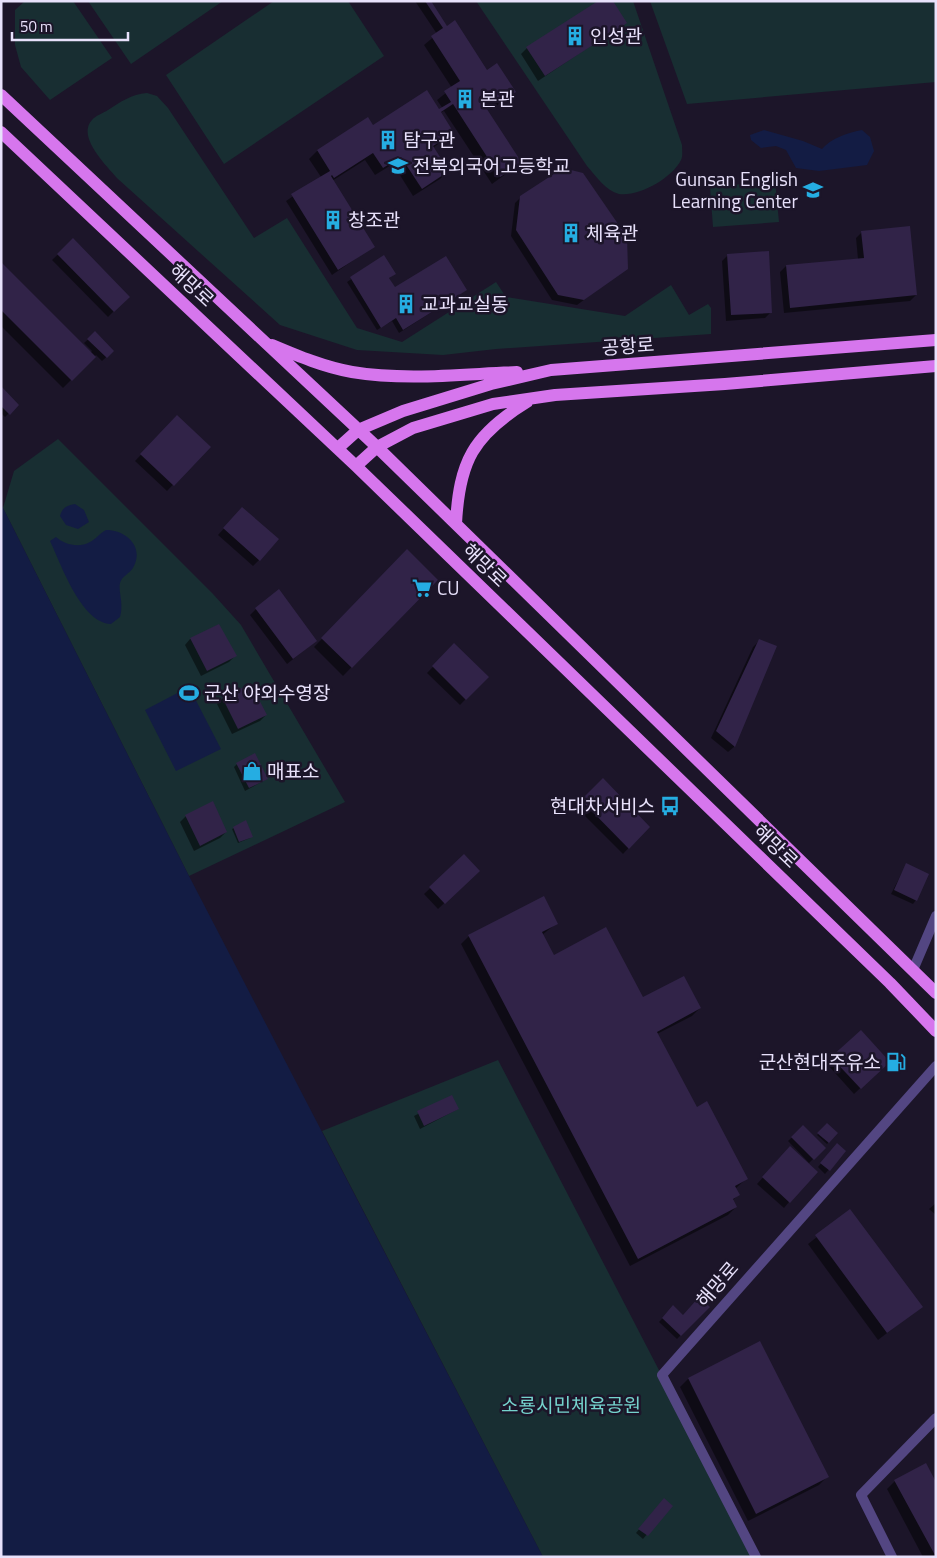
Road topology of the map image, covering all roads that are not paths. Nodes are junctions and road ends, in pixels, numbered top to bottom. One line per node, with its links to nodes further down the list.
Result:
1 (1, 95): 4 (main road, 해망로)
2 (1, 132): 10 (main road, 해망로)
3 (936, 340): 6 (main road, 공항로)
4 (263, 341): 6 (main road); 8 (main road, 해망로)
5 (936, 366): 7 (main road)
6 (551, 370): 8 (main road, 공항로)
7 (533, 399): 9 (main road); 12 (main road)
8 (358, 430): 9 (main road, 해망로); 10 (main road, 공항로)
9 (377, 447): 11 (main road); 12 (main road, 해망로)
10 (338, 448): 11 (main road, 해망로)
11 (356, 466): 16 (main road, 해망로)
12 (456, 524): 14 (main road, 해망로)
13 (936, 916): 14 (street)
14 (913, 970): 15 (main road, 해망로)
15 (936, 993)
16 (936, 1032)
17 (936, 1066): 19 (street, 해망로)
18 (936, 1418): 20 (street)
19 (756, 1557)
20 (892, 1557)

